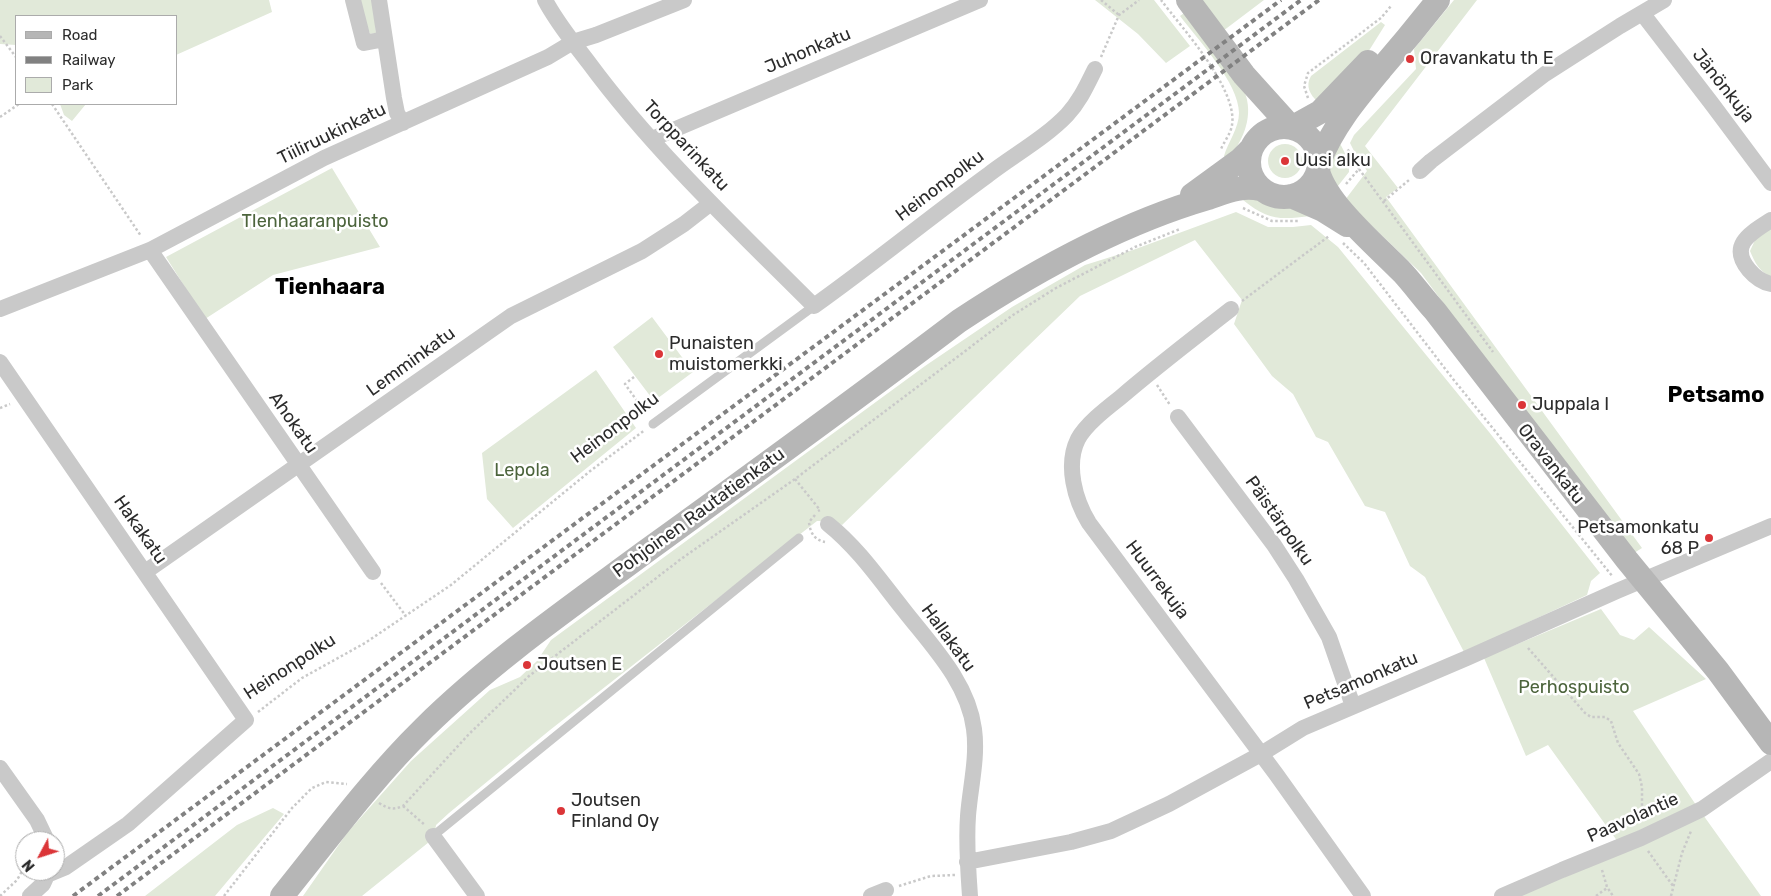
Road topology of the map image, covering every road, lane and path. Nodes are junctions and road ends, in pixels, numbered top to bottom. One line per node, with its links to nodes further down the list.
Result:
1 (352, 0): 16 (street)
2 (380, 0): 16 (street)
3 (545, 0): 17 (street, Torpparinkatu)
4 (684, 0): 17 (street, Tiiliruukinkatu)
5 (980, 0): 27 (street, Juhonkatu)
6 (1101, 0): 14 (path)
7 (1139, 0): 14 (path)
8 (1161, 0): 21 (path)
9 (1188, 0): 20 (street)
10 (1416, 0): 26 (street)
11 (1438, 0): 30 (street)
12 (1664, 0): 13 (street)
13 (1642, 13): 31 (street); 32 (street, Jänönkuja)
14 (1119, 15): 19 (path)
15 (0, 36): 18 (path)
16 (385, 39): 25 (street)
17 (573, 42): 25 (street, Tiiliruukinkatu); 27 (street, Torpparinkatu)
18 (15, 56)
19 (1095, 69): 45 (street, Heinonpolku)
20 (1244, 75): 26 (street); 28 (street)
21 (1226, 90)
22 (18, 105): 24 (path)
23 (53, 105): 43 (path)
24 (0, 117)
25 (403, 123): 43 (street, Tiiliruukinkatu)
26 (1291, 127): 28 (street); 30 (street)
27 (652, 139): 36 (street, Torpparinkatu)
28 (1253, 145): 33 (street); 39 (street, Pohjoinen Rautatienkatu)
29 (1346, 146): 38 (path)
30 (1318, 167): 34 (street); 38 (street, Oravankatu)
31 (1420, 171): 35 (path)
32 (1771, 183)
33 (1260, 189): 34 (street); 39 (street, Pohjoinen Rautatienkatu)
34 (1291, 196): 38 (street, Oravankatu)
35 (1384, 201)
36 (711, 202): 45 (street, Torpparinkatu); 53 (street, Lemminkatu)
37 (1238, 205): 38 (path)
38 (1328, 205): 61 (street, Oravankatu)
39 (1182, 216): 54 (path); 88 (street, Pohjoinen Rautatienkatu)
40 (1771, 220): 44 (street)
41 (1333, 233): 47 (path)
42 (1339, 239): 61 (path)
43 (150, 250): 46 (street, Tiiliruukinkatu); 53 (street, Ahokatu)
44 (1771, 284)
45 (814, 306): 52 (lane, Heinonpolku)
46 (0, 309)
47 (1231, 309): 49 (street, Huurrekuja)
48 (0, 362): 59 (street, Hakakatu)
49 (1149, 373): 51 (path); 67 (street, Huurrekuja)
50 (634, 377): 52 (path)
51 (1178, 417): 64 (street, Päistärpolku)
52 (653, 424): 62 (path, Heinonpolku)
53 (298, 466): 59 (street, Lemminkatu); 60 (street, Ahokatu)
54 (795, 479): 58 (path); 72 (path)
55 (828, 524): 79 (street, Hallakatu)
56 (1771, 526): 61 (street, Petsamonkatu)
57 (799, 538): 75 (lane)
58 (828, 543)
59 (145, 572): 65 (street, Hakakatu)
60 (373, 572): 62 (path)
61 (1633, 585): 63 (street, Petsamonkatu); 66 (street, Oravankatu)
62 (406, 616): 65 (path, Heinonpolku)
63 (1517, 635): 64 (street, Petsamonkatu); 76 (path)
64 (1353, 706): 67 (street, Petsamonkatu)
65 (246, 720): 78 (street, Heinonpolku)
66 (1771, 742)
67 (1261, 754): 79 (street, Petsamonkatu); 91 (street, Huurrekuja)
68 (1771, 761): 73 (street, Paavolantie)
69 (0, 768): 74 (street)
70 (350, 785): 87 (path)
71 (373, 800): 72 (path)
72 (403, 806): 75 (path)
73 (1702, 809): 76 (street, Paavolantie); 82 (path)
74 (42, 831)
75 (434, 836): 89 (street)
76 (1641, 838): 77 (street, Paavolantie); 82 (path)
77 (1598, 855): 83 (path); 92 (street, Paavolantie)
78 (65, 867)
79 (968, 868): 84 (path); 90 (street, Hallakatu)
80 (16, 881): 85 (path)
81 (45, 881): 86 (street)
82 (1673, 886): 95 (path)
83 (1607, 887): 93 (path); 94 (path)
84 (879, 893)
85 (0, 896)
86 (30, 896)
87 (224, 896)
88 (282, 896)
89 (477, 896)
90 (970, 896)
91 (1363, 896)
92 (1502, 896)
93 (1596, 896)
94 (1613, 896)
95 (1671, 896)

